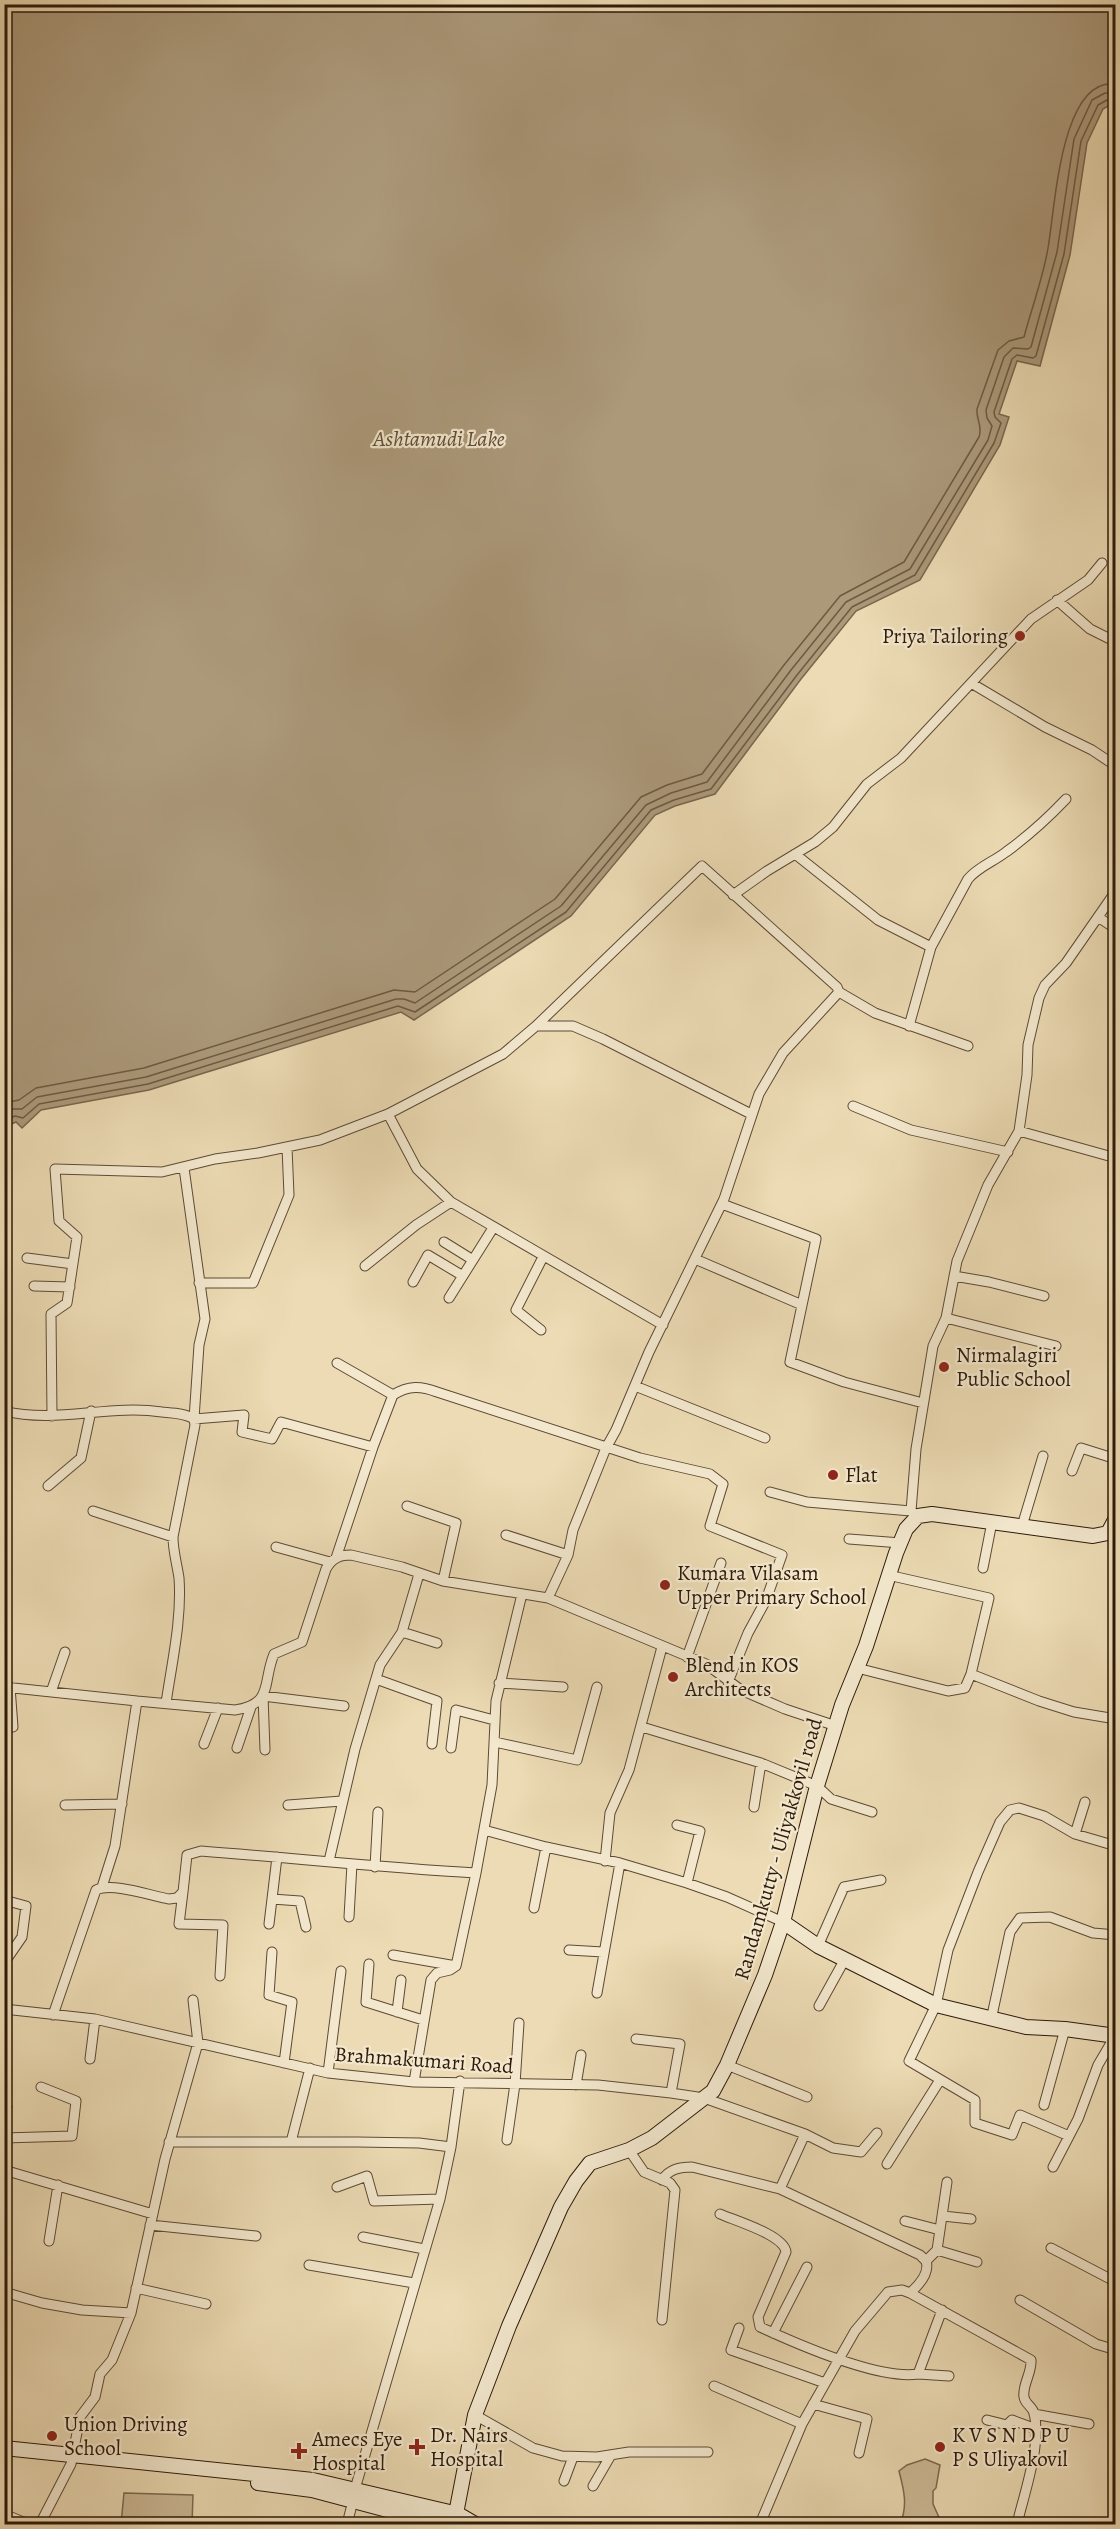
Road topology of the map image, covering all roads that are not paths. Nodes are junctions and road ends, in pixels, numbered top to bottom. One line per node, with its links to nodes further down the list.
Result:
1 (1102, 563): 2 (street)
2 (1057, 600): 3 (street); 4 (street)
3 (1116, 642)
4 (971, 683): 5 (street); 7 (street)
5 (1116, 766)
6 (1066, 799): 12 (street)
7 (795, 854): 9 (street); 12 (street)
8 (1116, 891): 10 (street)
9 (734, 896): 13 (street); 14 (street)
10 (1098, 917): 11 (street); 20 (street)
11 (1116, 929)
12 (931, 947): 15 (street)
13 (839, 992): 15 (street); 19 (street)
14 (536, 1026): 18 (street); 19 (street)
15 (909, 1026): 16 (street)
16 (968, 1046)
17 (853, 1106): 22 (street)
18 (388, 1114): 21 (street); 25 (street)
19 (751, 1114): 26 (street)
20 (1019, 1131): 22 (street); 23 (street)
21 (287, 1147): 24 (street); 38 (street)
22 (1008, 1152): 36 (street)
23 (1116, 1158)
24 (184, 1168): 33 (street); 38 (street)
25 (451, 1202): 27 (street); 34 (street)
26 (722, 1204): 32 (street); 43 (street)
27 (493, 1228): 29 (street); 31 (street)
28 (444, 1242): 31 (street)
29 (543, 1257): 45 (street); 46 (street)
30 (27, 1258): 33 (street)
31 (473, 1260): 35 (street)
32 (695, 1260): 43 (street); 45 (street)
33 (73, 1264): 40 (street)
34 (365, 1266)
35 (464, 1276): 37 (street); 42 (street)
36 (954, 1276): 41 (street); 44 (street)
37 (413, 1282)
38 (199, 1283): 55 (street)
39 (34, 1286): 40 (street)
40 (70, 1287): 54 (street)
41 (1044, 1296)
42 (449, 1298)
43 (802, 1305): 51 (street)
44 (946, 1318): 47 (street); 51 (street)
45 (663, 1325): 49 (street)
46 (541, 1330)
47 (1056, 1346)
48 (337, 1363): 50 (street)
49 (635, 1386): 56 (street); 58 (street)
50 (393, 1395): 57 (street); 58 (street)
51 (923, 1403): 66 (street)
52 (4, 1411): 54 (street)
53 (91, 1411): 54 (street); 55 (street); 62 (street)
54 (52, 1416)
55 (194, 1419): 57 (street); 72 (street)
56 (765, 1437)
57 (373, 1447): 77 (street)
58 (606, 1448): 76 (street); 93 (street)
59 (1043, 1456): 69 (street)
60 (1116, 1459): 61 (street)
61 (1072, 1471)
62 (48, 1486)
63 (770, 1492): 66 (street)
64 (407, 1506): 82 (street)
65 (93, 1511): 72 (street)
66 (915, 1513): 68 (street); 74 (street, Randamkutty - Uliyakkovil road)
67 (1116, 1518): 71 (street)
68 (992, 1522): 69 (street); 79 (street)
69 (1022, 1526): 71 (street)
70 (506, 1535): 76 (street)
71 (1112, 1536)
72 (173, 1537): 101 (street)
73 (849, 1539): 74 (street)
74 (901, 1543): 81 (street, Randamkutty - Uliyakkovil road)
75 (276, 1547): 77 (street)
76 (568, 1555): 84 (street)
77 (333, 1560): 80 (street); 99 (street)
78 (721, 1563): 89 (street)
79 (983, 1568)
80 (419, 1574): 82 (street); 85 (street)
81 (888, 1575): 90 (street, Randamkutty - Uliyakkovil road); 91 (street)
82 (443, 1581): 83 (street)
83 (522, 1593): 84 (street); 94 (street)
84 (548, 1598): 87 (street)
85 (402, 1632): 86 (street); 92 (street)
86 (437, 1643)
87 (662, 1647): 89 (street); 109 (street)
88 (65, 1652): 98 (street)
89 (687, 1657): 93 (street)
90 (857, 1668): 91 (street); 107 (street, Randamkutty - Uliyakkovil road)
91 (971, 1674): 105 (street)
92 (376, 1679): 112 (street); 118 (street)
93 (728, 1682): 107 (street)
94 (499, 1683): 96 (street); 106 (street)
95 (7, 1687): 98 (street); 108 (street)
96 (563, 1687)
97 (597, 1687): 110 (street)
98 (51, 1692): 100 (street)
99 (263, 1696): 102 (street); 103 (street); 115 (street)
100 (137, 1701): 101 (street); 120 (street)
101 (166, 1703): 104 (street)
102 (344, 1706)
103 (251, 1707): 104 (street); 113 (street)
104 (218, 1708): 111 (street)
105 (1116, 1719)
106 (494, 1720): 110 (street); 114 (street)
107 (836, 1726): 117 (street, Randamkutty - Uliyakkovil road)
108 (13, 1727)
109 (642, 1727): 116 (street); 133 (street)
110 (495, 1742): 127 (street)
111 (204, 1744)
112 (432, 1744)
113 (237, 1748)
114 (451, 1748)
115 (265, 1750)
116 (761, 1764): 117 (street); 123 (street)
117 (817, 1786): 125 (street); 146 (street, Randamkutty - Uliyakkovil road)
118 (342, 1801): 122 (street); 132 (street)
119 (1085, 1802): 128 (street)
120 (122, 1803): 121 (street); 140 (street)
121 (65, 1805)
122 (288, 1805)
123 (754, 1808)
124 (378, 1812): 136 (street)
125 (872, 1812)
126 (677, 1825): 139 (street)
127 (484, 1830): 130 (street); 137 (street)
128 (1075, 1834): 129 (street); 164 (street)
129 (1116, 1846)
130 (546, 1847): 133 (street); 144 (street)
131 (277, 1857): 132 (street); 141 (street); 142 (street)
132 (329, 1861): 135 (street)
133 (605, 1861): 134 (street)
134 (620, 1863): 139 (street); 153 (street)
135 (352, 1864): 136 (street); 145 (street)
136 (375, 1867): 137 (street)
137 (476, 1873): 158 (street)
138 (881, 1880): 150 (street)
139 (687, 1883): 146 (street)
140 (102, 1887): 141 (street); 168 (street)
141 (183, 1892): 160 (street)
142 (272, 1899): 147 (street); 148 (street)
143 (4, 1900): 156 (street)
144 (534, 1908)
145 (350, 1917)
146 (783, 1922): 150 (street); 180 (street, Randamkutty - Uliyakkovil road)
147 (269, 1924)
148 (306, 1927)
149 (1116, 1935): 171 (street)
150 (818, 1946): 155 (street)
151 (569, 1950): 153 (street)
152 (272, 1952): 179 (street)
153 (603, 1952): 162 (street)
154 (393, 1955): 158 (street)
155 (845, 1959): 164 (street); 165 (street)
156 (4, 1963)
157 (369, 1964): 167 (street)
158 (456, 1966): 170 (street)
159 (341, 1971): 182 (street)
160 (220, 1976)
161 (401, 1980): 167 (street)
162 (597, 1994)
163 (193, 2000): 176 (street)
164 (936, 2005): 171 (street); 183 (street)
165 (819, 2006)
166 (4, 2009): 168 (street, Brahmakumari Road)
167 (397, 2012): 170 (street)
168 (53, 2016): 169 (street, Brahmakumari Road)
169 (95, 2019): 176 (street, Brahmakumari Road); 178 (street)
170 (423, 2020): 185 (street)
171 (991, 2020): 173 (street)
172 (519, 2023): 186 (street)
173 (1065, 2029): 174 (street); 192 (street)
174 (1115, 2036): 197 (street)
175 (636, 2039): 189 (street)
176 (198, 2043): 179 (street, Brahmakumari Road); 200 (street)
177 (581, 2055): 187 (street)
178 (90, 2059)
179 (284, 2062): 181 (street, Brahmakumari Road)
180 (727, 2065): 190 (street); 191 (street, Randamkutty - Uliyakkovil road)
181 (310, 2068): 182 (street, Brahmakumari Road); 201 (street)
182 (328, 2073): 185 (street, Brahmakumari Road)
183 (940, 2080): 197 (street); 204 (street)
184 (460, 2081): 185 (street, Brahmakumari Road); 186 (street, Brahmakumari Road); 202 (street)
185 (414, 2082)
186 (515, 2084): 187 (street, Brahmakumari Road); 199 (street)
187 (576, 2085): 189 (street, Brahmakumari Road)
188 (41, 2088): 198 (street)
189 (671, 2093): 191 (street, Brahmakumari Road)
190 (807, 2097)
191 (704, 2098): 196 (street, Brahmakumari Road); 203 (street, Randamkutty - Uliyakkovil road)
192 (1044, 2105)
193 (4, 2106): 194 (street)
194 (4, 2119)
195 (877, 2133): 196 (street, Brahmakumari Road)
196 (805, 2134): 211 (street)
197 (1069, 2136): 205 (street)
198 (4, 2138)
199 (507, 2140)
200 (170, 2142): 201 (street); 213 (street)
201 (291, 2142): 202 (street)
202 (451, 2147): 212 (street)
203 (629, 2150): 207 (street); 250 (street, Randamkutty - Uliyakkovil road)
204 (887, 2164)
205 (1053, 2167)
206 (4, 2170): 209 (street)
207 (662, 2180): 211 (street); 239 (street)
208 (947, 2182): 215 (street)
209 (58, 2185): 213 (street); 222 (street)
210 (337, 2187): 212 (street)
211 (780, 2189): 226 (street)
212 (440, 2199): 224 (street)
213 (153, 2214): 218 (street)
214 (720, 2214): 241 (street)
215 (943, 2216): 216 (street); 219 (street)
216 (971, 2219)
217 (905, 2221): 219 (street)
218 (150, 2225): 220 (street); 232 (street)
219 (940, 2230): 225 (street)
220 (256, 2236)
221 (363, 2237): 224 (street)
222 (49, 2241)
223 (1051, 2248): 230 (street)
224 (424, 2249): 231 (street)
225 (937, 2250): 226 (street); 227 (street)
226 (927, 2261): 234 (street)
227 (977, 2262)
228 (309, 2265): 231 (street)
229 (807, 2267): 241 (street)
230 (1116, 2282)
231 (414, 2283): 264 (street)
232 (136, 2288): 236 (street); 238 (street)
233 (4, 2292): 238 (street)
234 (910, 2293): 237 (street); 243 (street)
235 (1020, 2300): 242 (street)
236 (206, 2304)
237 (942, 2310): 244 (street); 249 (street)
238 (131, 2313): 261 (street)
239 (662, 2320)
240 (739, 2328): 246 (street)
241 (773, 2333): 243 (street)
242 (1116, 2350)
243 (838, 2359): 244 (street); 246 (street)
244 (918, 2374): 245 (street)
245 (950, 2376)
246 (825, 2383): 248 (street)
247 (714, 2386): 252 (street)
248 (813, 2404): 252 (street); 257 (street)
249 (1034, 2414): 253 (street); 254 (street)
250 (475, 2415): 260 (street); 266 (street, Randamkutty - Uliyakkovil road)
251 (987, 2420): 254 (street)
252 (802, 2424): 272 (street)
253 (1089, 2424)
254 (1036, 2429): 273 (street)
255 (4, 2448): 261 (street)
256 (708, 2452): 258 (street)
257 (859, 2453)
258 (611, 2455): 260 (street); 263 (street)
259 (4, 2457): 261 (street)
260 (573, 2457): 262 (street)
261 (72, 2460): 264 (street); 268 (street)
262 (564, 2481)
263 (593, 2486)
264 (354, 2495): 266 (street); 269 (street); 270 (street)
265 (4, 2514): 267 (street)
266 (456, 2519): 271 (street)
267 (28, 2524)
268 (40, 2524)
269 (347, 2524)
270 (440, 2524)
271 (475, 2524)
272 (760, 2524)
273 (1017, 2524)

